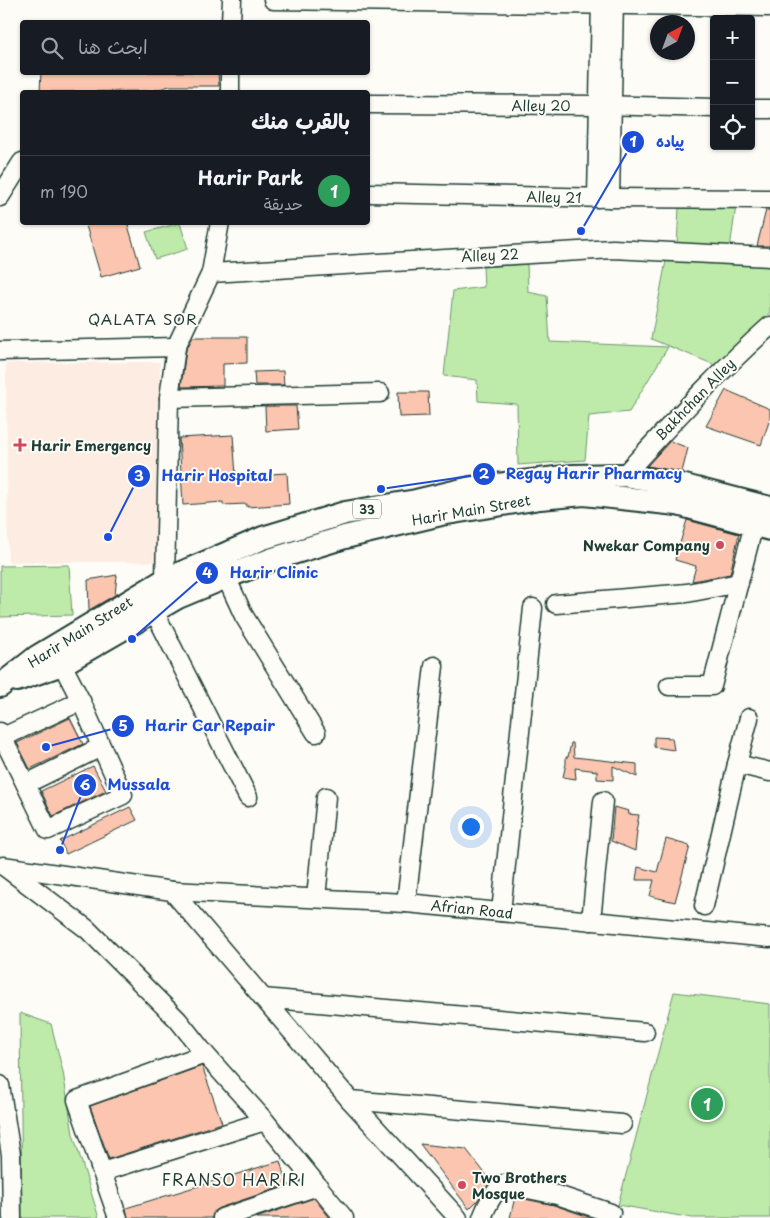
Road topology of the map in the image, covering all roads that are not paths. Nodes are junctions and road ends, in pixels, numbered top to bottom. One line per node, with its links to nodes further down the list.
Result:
1 (232, 0): 5 (street)
2 (273, 0): 3 (street)
3 (607, 2): 4 (street); 9 (street)
4 (770, 7)
5 (231, 20)
6 (230, 75): 7 (street)
7 (230, 90)
8 (370, 104): 9 (street, Alley 20)
9 (605, 105): 10 (street, Alley 20); 16 (street)
10 (710, 108)
11 (755, 109): 12 (street)
12 (770, 109)
13 (20, 165): 15 (street)
14 (370, 193): 16 (street, Alley 21)
15 (0, 198)
16 (604, 198): 17 (street, Alley 21)
17 (770, 199)
18 (219, 225): 20 (street)
19 (770, 257): 20 (street, Alley 22)
20 (210, 273): 22 (street)
21 (770, 326): 26 (street, Bakhchan Alley)
22 (176, 347): 23 (street); 25 (street)
23 (0, 351)
24 (380, 393): 25 (street)
25 (168, 398): 30 (street)
26 (624, 476): 27 (main road, Harir Main Street / 33); 30 (main road, Harir Main Street / 33)
27 (770, 508)
28 (762, 527): 29 (main road, Harir Main Street / 33); 31 (street)
29 (226, 576): 34 (main road, Harir Main Street / 33); 41 (street)
30 (165, 580): 37 (main road, Harir Main Street / 33)
31 (739, 583): 32 (street); 38 (street)
32 (556, 604)
33 (533, 608): 55 (street)
34 (154, 611): 35 (main road, Harir Main Street / 33); 47 (street)
35 (62, 664): 37 (main road, Harir Main Street / 33); 39 (street)
36 (434, 666): 53 (street)
37 (0, 684)
38 (669, 686)
39 (81, 701): 42 (street); 43 (street)
40 (749, 718): 44 (street)
41 (316, 733)
42 (1, 734): 46 (street)
43 (102, 747): 46 (street); 46 (street)
44 (737, 764): 45 (street); 54 (street)
45 (770, 772)
46 (26, 784)
47 (248, 797)
48 (326, 797): 52 (street)
49 (603, 801): 56 (street)
50 (1, 865): 51 (street, Afrian Road); 60 (street)
51 (172, 891): 52 (street, Afrian Road); 58 (street)
52 (316, 898): 53 (street, Afrian Road)
53 (406, 903): 55 (street, Afrian Road)
54 (704, 906)
55 (501, 912): 56 (street, Afrian Road)
56 (591, 921): 57 (street, Afrian Road)
57 (770, 938)
58 (262, 998): 59 (street); 62 (street)
59 (646, 1032)
60 (206, 1054): 63 (street); 65 (street)
61 (0, 1084): 68 (street)
62 (350, 1100): 64 (street); 72 (street)
63 (265, 1122): 65 (street); 66 (street)
64 (622, 1124)
65 (102, 1172): 69 (street)
66 (318, 1186): 70 (street); 71 (street)
67 (611, 1212): 73 (street)
68 (12, 1218)
69 (118, 1218)
70 (222, 1218)
71 (344, 1218)
72 (458, 1218)
73 (482, 1218)

